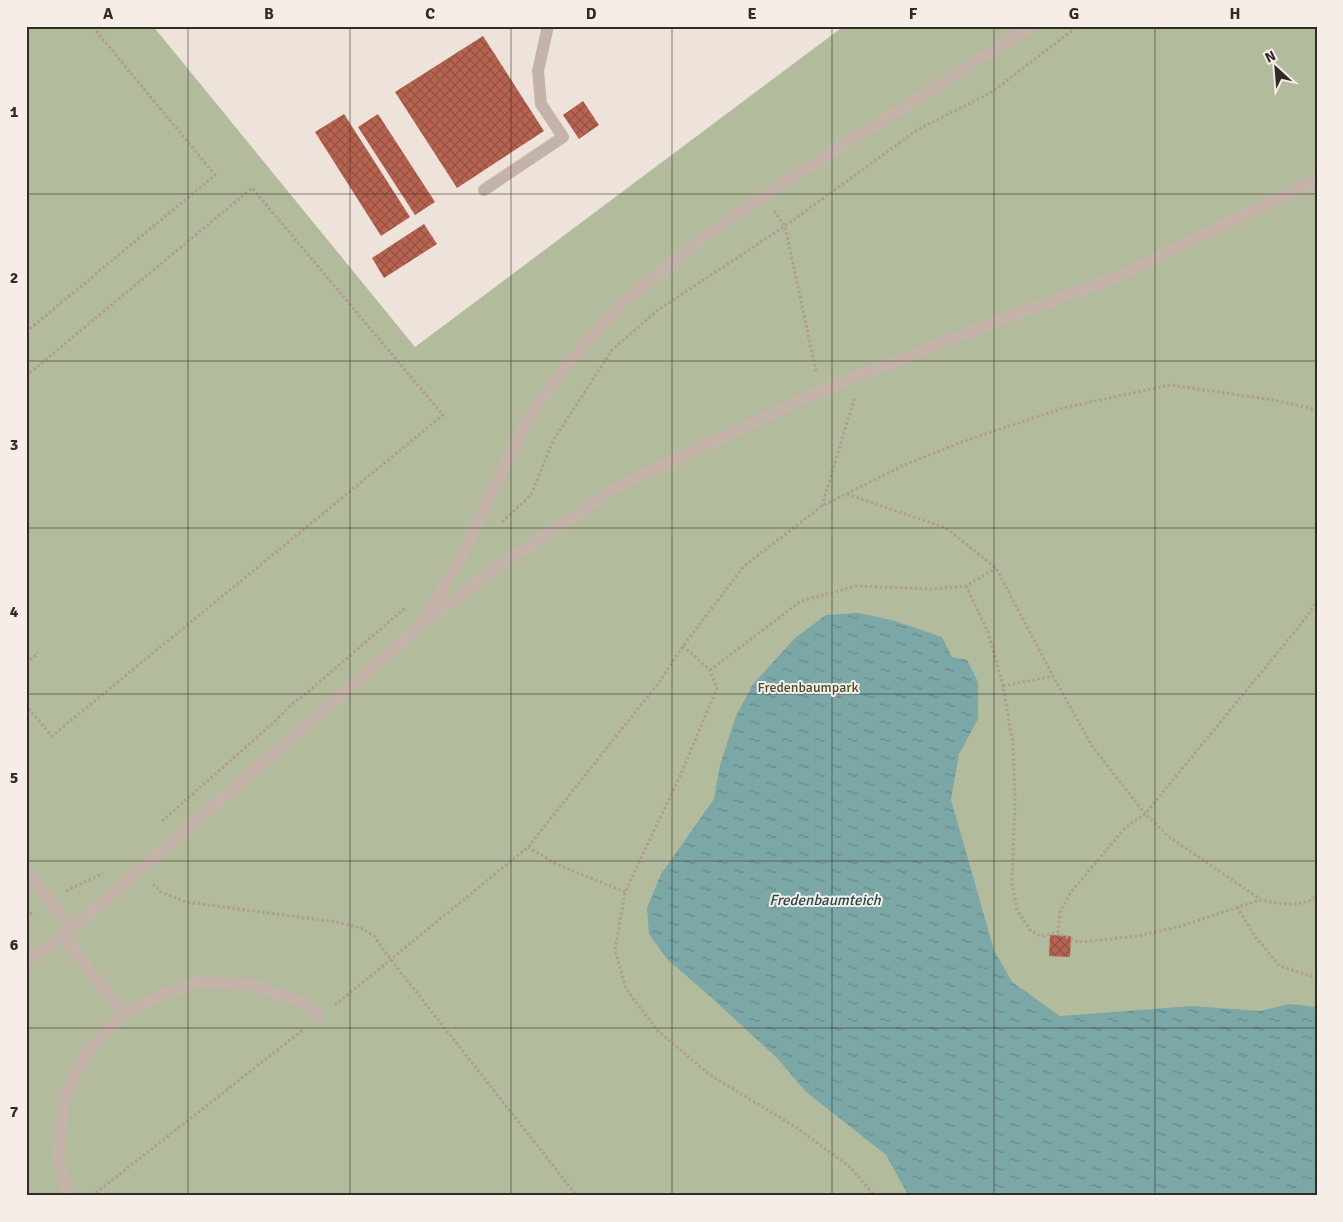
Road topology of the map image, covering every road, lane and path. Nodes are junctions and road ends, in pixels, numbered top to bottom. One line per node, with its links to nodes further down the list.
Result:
1 (92, 26): 9 (path)
2 (548, 26): 6 (lane)
3 (1032, 26): 7 (lane)
4 (1078, 26): 8 (path)
5 (1317, 180): 10 (lane)
6 (484, 190)
7 (763, 196): 8 (path); 21 (lane)
8 (785, 226): 12 (path); 16 (path)
9 (26, 332)
10 (861, 374): 12 (lane); 15 (path)
11 (26, 376): 28 (path)
12 (820, 391): 21 (lane)
13 (1317, 410): 14 (path)
14 (846, 494): 15 (path); 17 (path)
15 (822, 506): 22 (path)
16 (497, 527)
17 (996, 568): 18 (path); 26 (path)
18 (966, 586): 25 (path); 27 (path)
19 (1317, 601): 29 (path)
20 (406, 607): 30 (path)
21 (418, 628): 34 (lane)
22 (683, 646): 25 (path); 31 (path)
23 (38, 653): 24 (path)
24 (26, 663)
25 (710, 670): 35 (path)
26 (1053, 676): 27 (path); 29 (path)
27 (1003, 686): 42 (path)
28 (26, 706)
29 (1145, 814): 38 (path); 42 (path)
30 (156, 827)
31 (528, 847): 35 (path); 43 (path)
32 (26, 870): 37 (lane)
33 (110, 870): 37 (path)
34 (138, 870): 41 (lane); 43 (path)
35 (625, 892): 51 (path)
36 (1317, 896): 38 (path)
37 (49, 899): 40 (path); 41 (lane)
38 (1260, 900): 39 (path)
39 (1237, 907): 42 (path); 45 (path)
40 (26, 917)
41 (68, 933): 44 (lane); 46 (lane)
42 (1058, 933)
43 (391, 960): 47 (path); 50 (path)
44 (26, 962)
45 (1317, 978)
46 (123, 1014): 47 (lane); 48 (lane)
47 (320, 1017): 49 (path)
48 (69, 1196)
49 (92, 1196)
50 (577, 1196)
51 (875, 1196)

